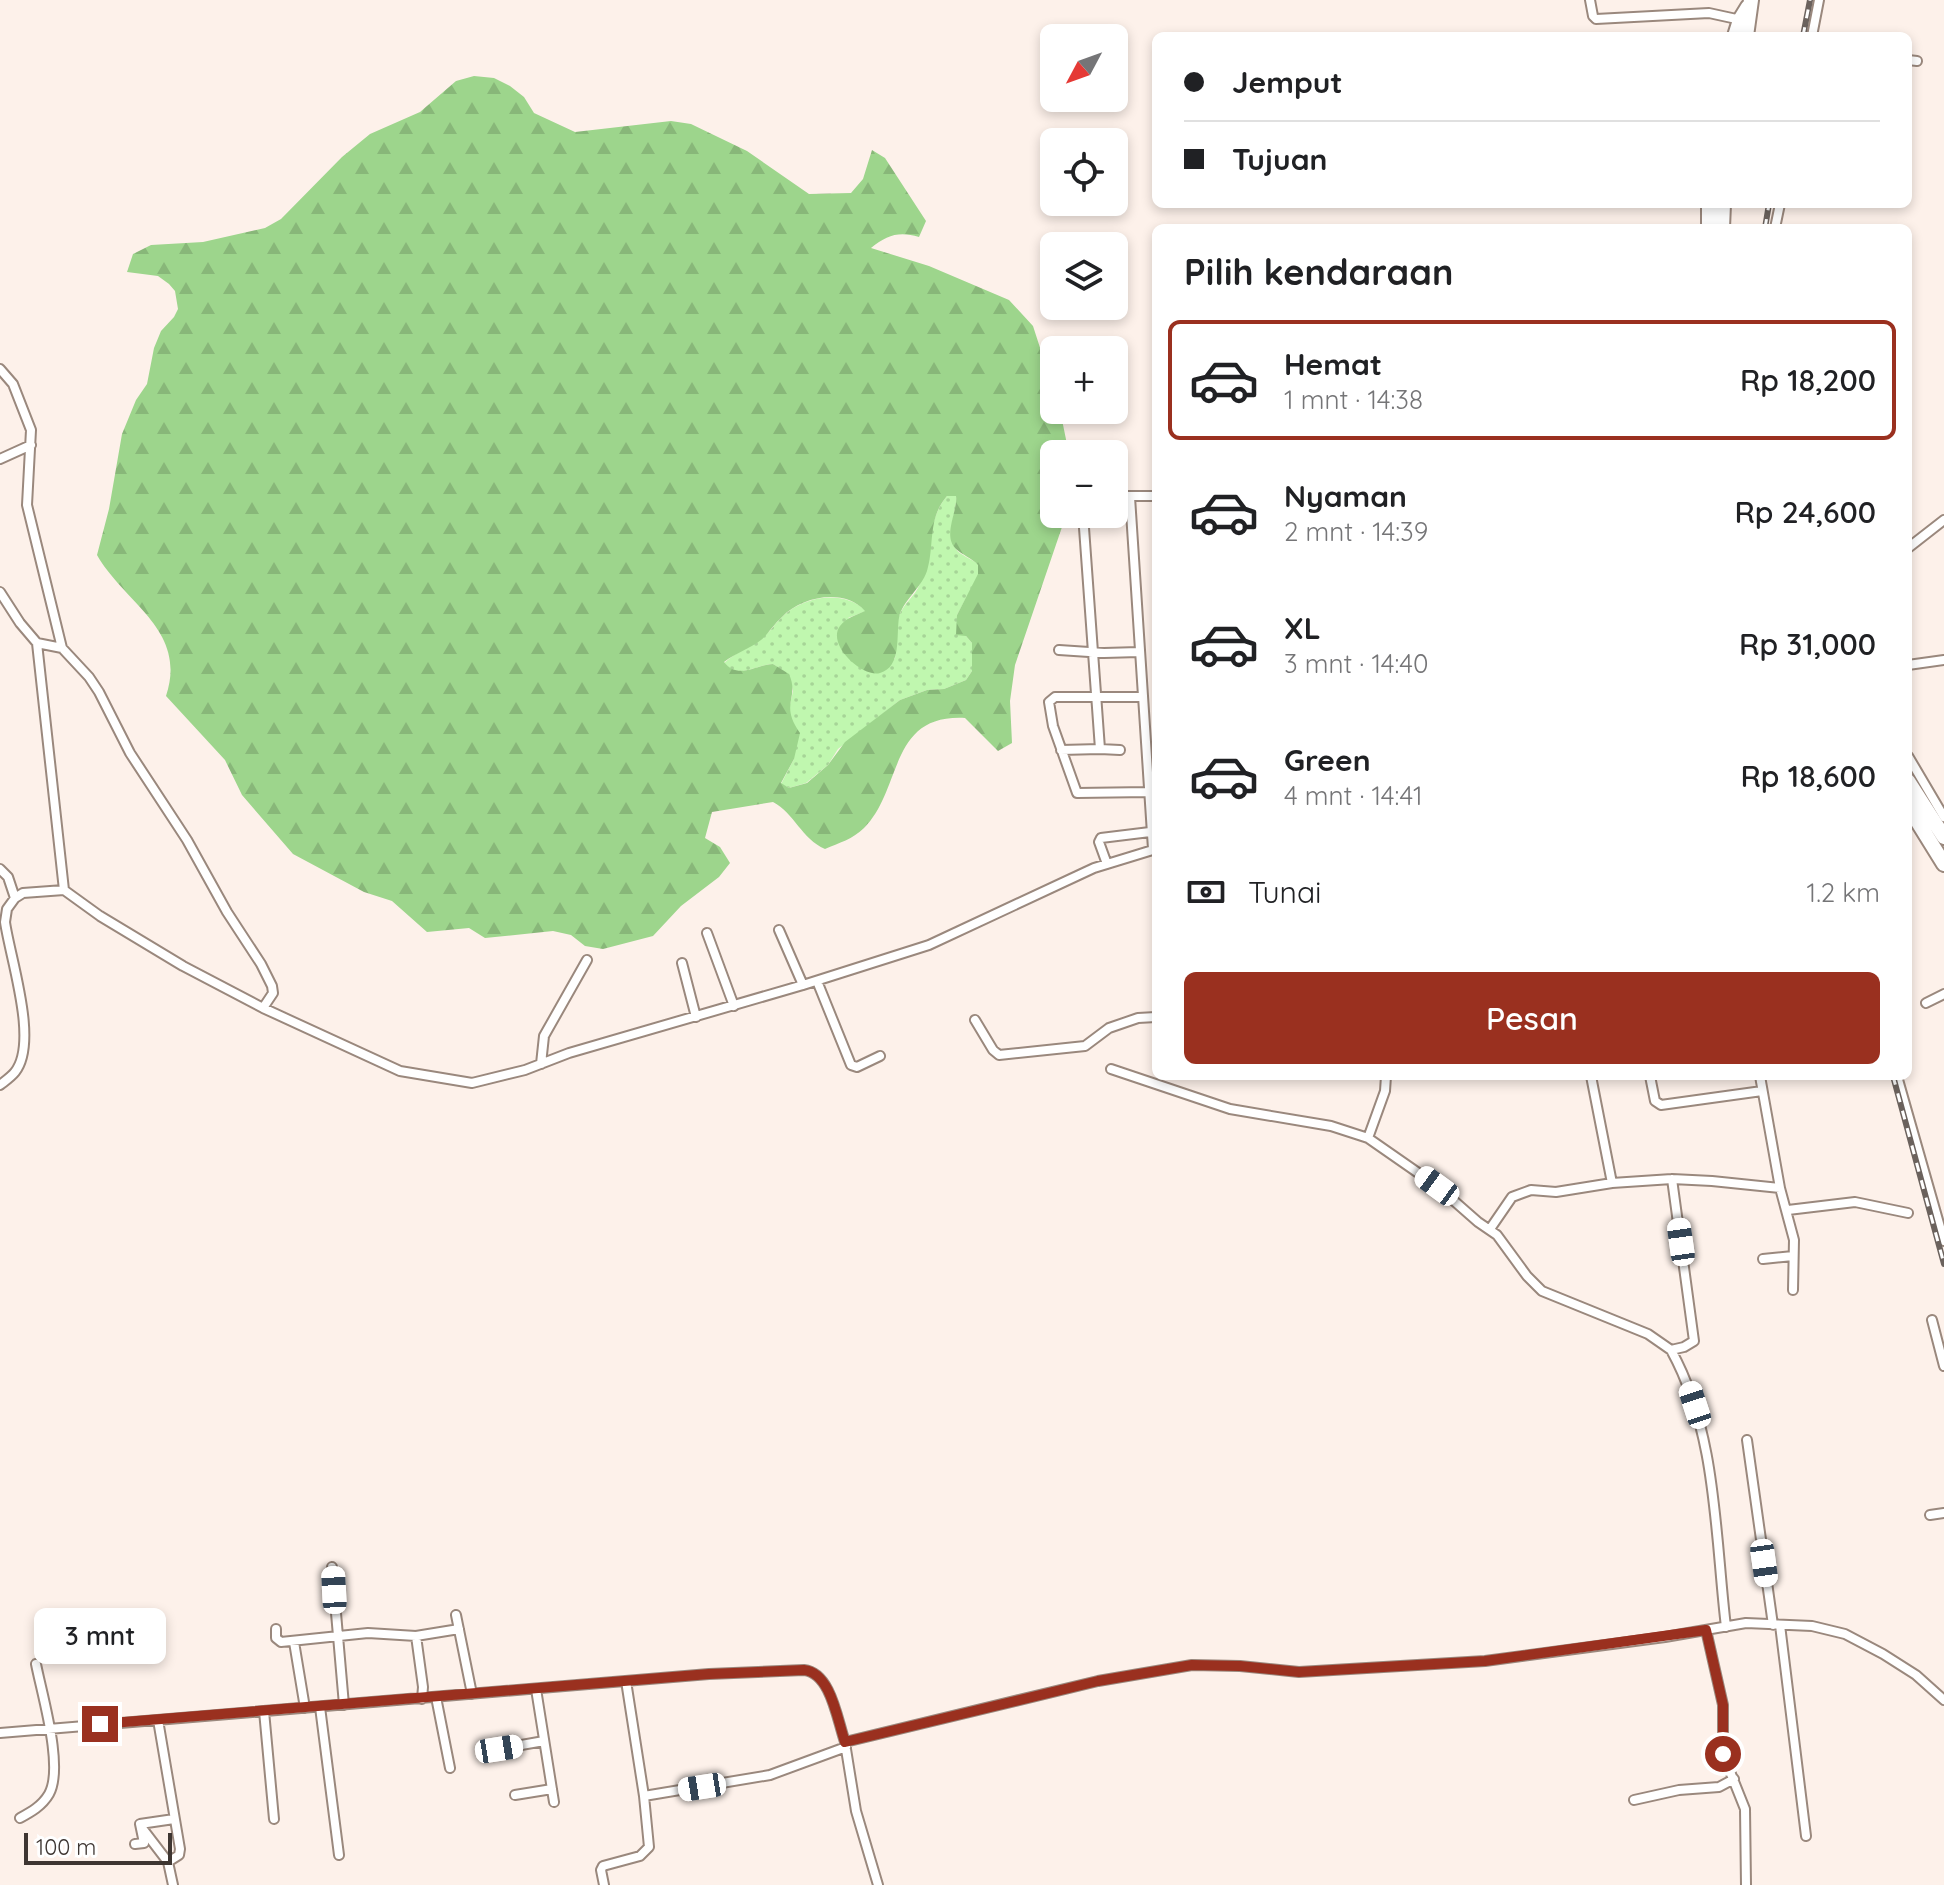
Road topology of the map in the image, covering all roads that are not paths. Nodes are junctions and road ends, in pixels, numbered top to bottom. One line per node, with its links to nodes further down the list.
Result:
1 (1590, 0): 4 (street)
2 (1819, 0): 5 (street)
3 (1751, 2): 4 (highway)
4 (1745, 26)
5 (1813, 32)
6 (0, 369): 7 (street)
7 (31, 445): 8 (street); 16 (street)
8 (0, 459)
9 (1152, 496): 10 (street)
10 (1130, 497): 19 (street)
11 (1944, 520): 13 (street)
12 (1084, 528): 18 (street)
13 (1912, 545)
14 (0, 592): 15 (street)
15 (37, 643): 16 (street); 39 (street)
16 (62, 648): 50 (street)
17 (1059, 650): 18 (street)
18 (1093, 652): 19 (street); 22 (street)
19 (1139, 652): 23 (street)
20 (1944, 660): 21 (street)
21 (1912, 664)
22 (1095, 696): 23 (street); 24 (street); 25 (street)
23 (1141, 697): 29 (street)
24 (1100, 749): 25 (street); 26 (street)
25 (1061, 750): 29 (street)
26 (1120, 750)
27 (1912, 763): 31 (street)
28 (1912, 787): 33 (highway)
29 (1149, 792): 32 (street)
30 (1912, 812): 37 (highway)
31 (1944, 817)
32 (1150, 832): 34 (street); 36 (street)
33 (1944, 837)
34 (1152, 840)
35 (1152, 850): 36 (street)
36 (1107, 864): 45 (street)
37 (1944, 864)
38 (0, 869): 40 (street)
39 (64, 890): 40 (street); 50 (street)
40 (15, 898): 62 (street)
41 (779, 930): 46 (street)
42 (707, 933): 49 (street)
43 (587, 960): 55 (street)
44 (682, 963): 51 (street)
45 (817, 981): 46 (street); 54 (street)
46 (803, 985): 49 (street)
47 (1944, 994): 48 (street)
48 (1926, 1003)
49 (734, 1006): 51 (street)
50 (263, 1008): 55 (street)
51 (696, 1017): 55 (street)
52 (1152, 1017): 53 (street)
53 (975, 1020)
54 (880, 1056)
55 (541, 1064)
56 (1111, 1069): 64 (street)
57 (1386, 1080): 64 (street)
58 (1592, 1080): 66 (street)
59 (1651, 1080): 63 (street)
60 (1761, 1080): 63 (street)
61 (1898, 1080): 68 (street)
62 (0, 1085)
63 (1762, 1091): 67 (street)
64 (1368, 1138): 71 (street)
65 (1672, 1179): 66 (street); 67 (street); 77 (street)
66 (1612, 1183): 71 (street)
67 (1780, 1188): 69 (street)
68 (1937, 1209): 72 (street)
69 (1788, 1210): 70 (street); 73 (street)
70 (1908, 1213)
71 (1490, 1229): 77 (street)
72 (1944, 1241)
73 (1793, 1256): 74 (street); 75 (street)
74 (1763, 1259)
75 (1793, 1290)
76 (1932, 1320): 78 (street)
77 (1671, 1350): 85 (street)
78 (1944, 1366)
79 (1747, 1440): 84 (street)
80 (1944, 1513): 81 (street)
81 (1930, 1515)
82 (332, 1567): 90 (street)
83 (456, 1615): 87 (street)
84 (1776, 1625): 85 (street); 98 (street); 120 (street)
85 (1726, 1627): 88 (street)
86 (276, 1629): 91 (street)
87 (459, 1629): 89 (street); 95 (street)
88 (1706, 1630): 107 (street); 110 (street)
89 (416, 1636): 90 (street); 97 (street)
90 (337, 1637): 91 (street); 99 (street)
91 (294, 1642): 101 (street)
92 (36, 1664): 104 (street)
93 (626, 1681): 94 (street); 107 (street); 113 (street)
94 (536, 1689): 95 (street); 106 (street)
95 (472, 1694): 96 (street)
96 (436, 1697): 97 (street); 109 (street)
97 (422, 1699): 99 (street)
98 (1944, 1700)
99 (344, 1705): 100 (street)
100 (320, 1707): 101 (street); 122 (street)
101 (305, 1708): 102 (street)
102 (264, 1711): 103 (street); 118 (street)
103 (158, 1720): 104 (street); 117 (street)
104 (48, 1729): 105 (street); 116 (street)
105 (0, 1733)
106 (544, 1741): 108 (street); 111 (street)
107 (845, 1744): 113 (street); 126 (street)
108 (499, 1749)
109 (450, 1768)
110 (1734, 1779): 114 (street); 127 (street)
111 (552, 1789): 112 (street); 115 (street)
112 (515, 1795)
113 (644, 1796): 125 (street)
114 (1634, 1800)
115 (554, 1802)
116 (20, 1818)
117 (174, 1819): 119 (street); 123 (street)
118 (274, 1819)
119 (140, 1824): 121 (street); 123 (street)
120 (1806, 1836)
121 (135, 1844)
122 (339, 1855)
123 (168, 1862): 124 (street)
124 (173, 1885)
125 (604, 1885)
126 (878, 1885)
127 (1746, 1885)

